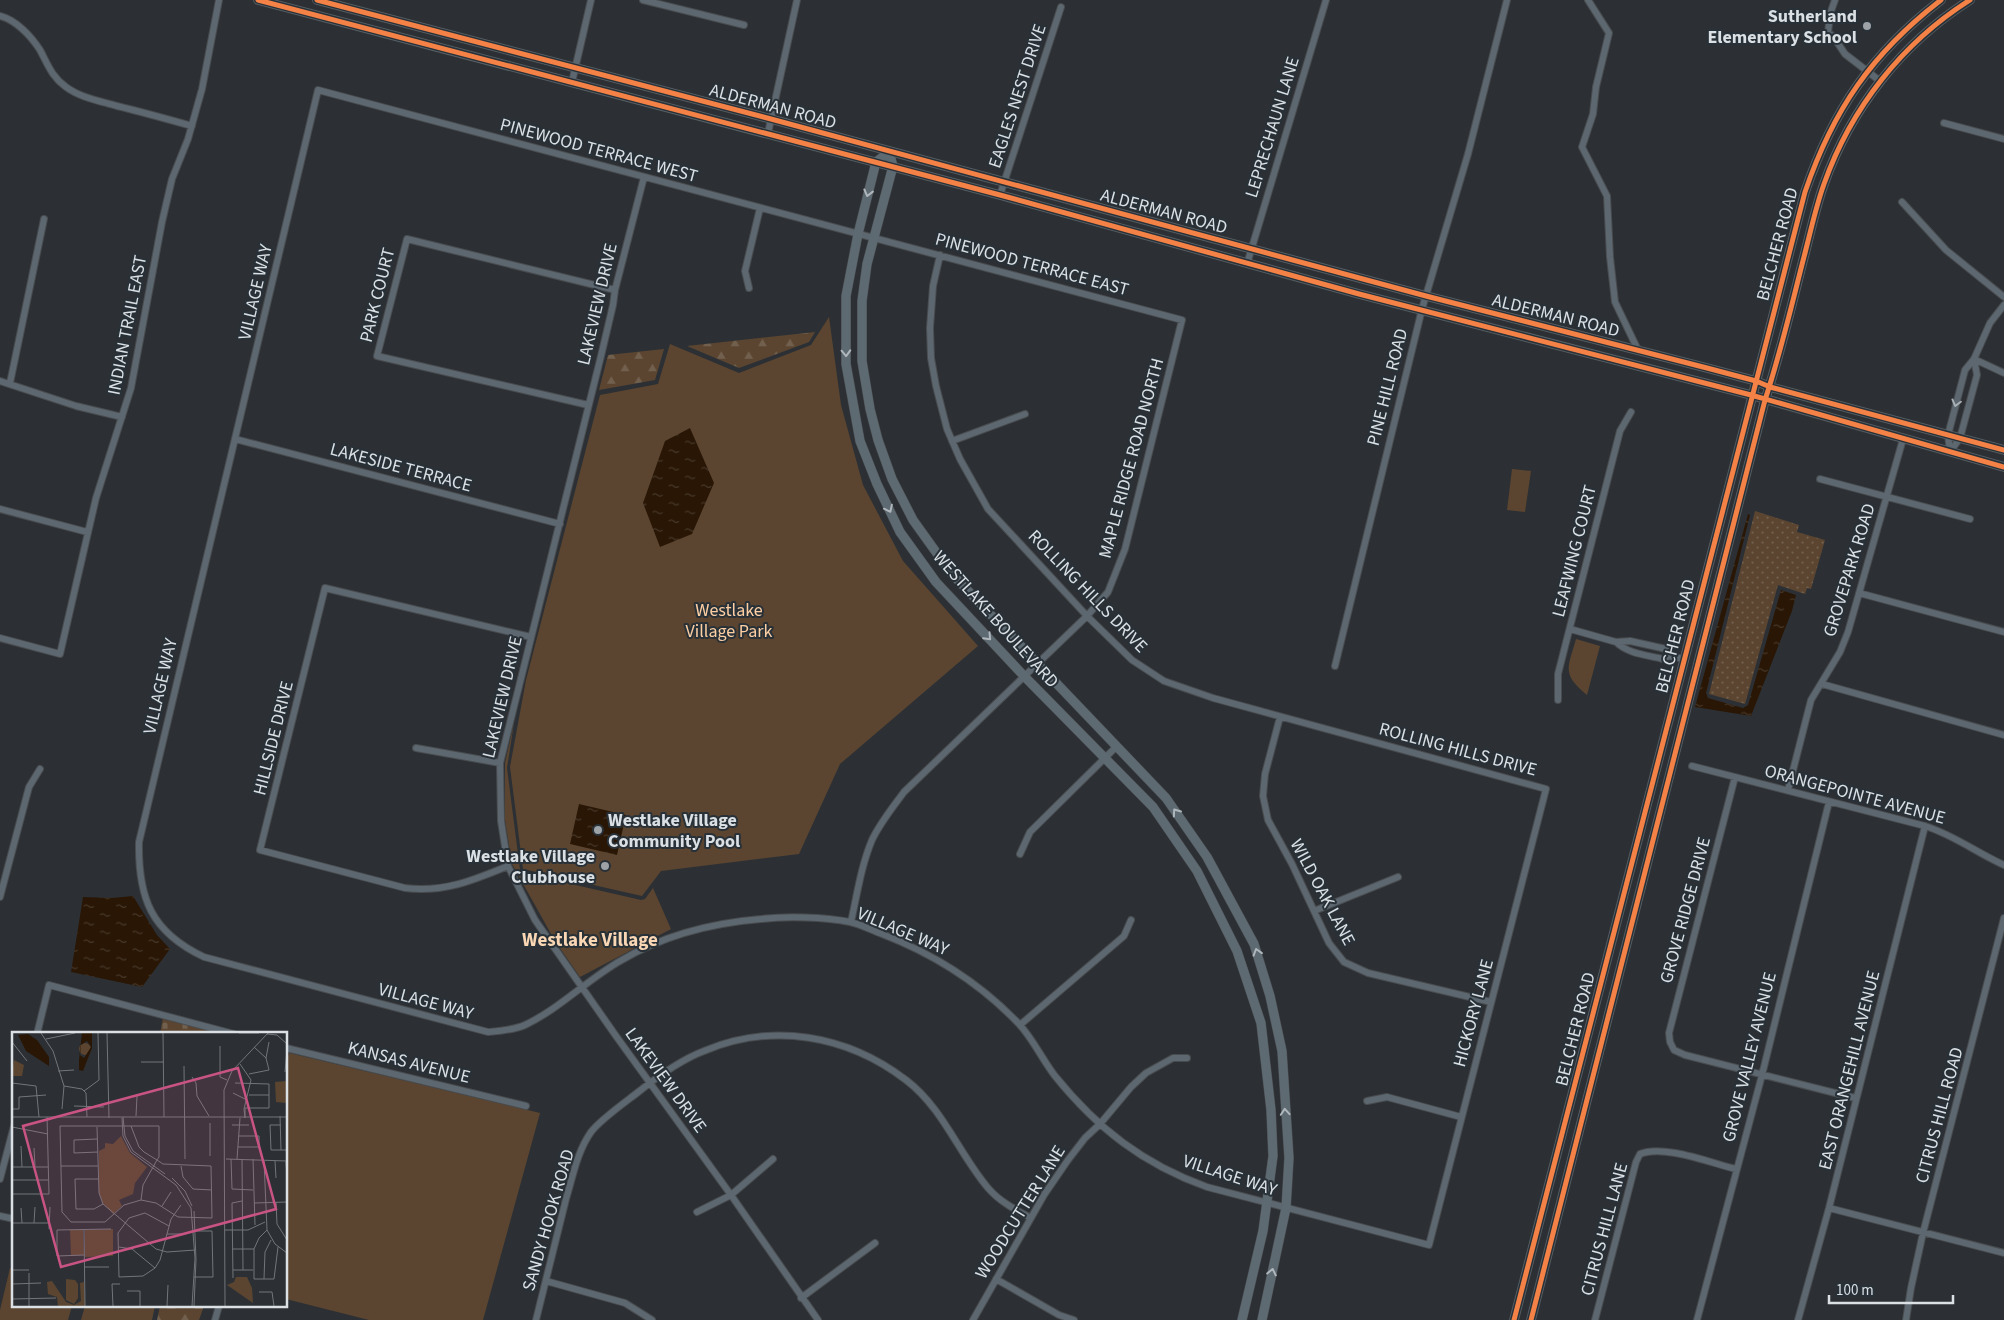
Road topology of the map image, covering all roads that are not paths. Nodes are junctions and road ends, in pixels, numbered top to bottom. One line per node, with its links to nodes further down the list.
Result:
1 (219, 0): 25 (street, INDIAN TRAIL EAST)
2 (258, 0): 21 (main road, ALDERMAN ROAD)
3 (317, 0): 18 (main road, ALDERMAN ROAD)
4 (591, 0): 18 (street)
5 (643, 0): 16 (street)
6 (797, 0): 23 (street)
7 (1326, 0): 39 (street, LEPRECHAUN LANE)
8 (1507, 0): 44 (street, PINE HILL ROAD)
9 (1588, 0): 49 (street)
10 (1835, 0): 19 (street)
11 (1941, 0): 15 (main road, BELCHER ROAD)
12 (1970, 0): 17 (main road, BELCHER ROAD)
13 (1061, 7): 32 (street, EAGLES NEST DRIVE)
14 (0, 16): 25 (street)
15 (1918, 18): 17 (main road); 19 (main road, BELCHER ROAD)
16 (744, 25)
17 (1928, 30): 20 (main road, BELCHER ROAD)
18 (576, 69): 21 (street); 23 (main road, ALDERMAN ROAD)
19 (1868, 70): 20 (street); 53 (main road, BELCHER ROAD)
20 (1880, 81): 55 (main road, BELCHER ROAD)
21 (572, 82): 26 (main road, ALDERMAN ROAD)
22 (318, 90): 31 (street, PINEWOOD TERRACE WEST); 64 (street, VILLAGE WAY)
23 (772, 119): 26 (street); 28 (main road, ALDERMAN ROAD)
24 (1944, 123): 27 (street)
25 (192, 126): 61 (street, INDIAN TRAIL EAST)
26 (768, 133): 29 (main road, ALDERMAN ROAD)
27 (2004, 139)
28 (889, 152): 29 (main road); 30 (main road); 32 (main road, ALDERMAN ROAD)
29 (876, 162): 30 (main road, ALDERMAN ROAD); 37 (main road, WESTLAKE BOULEVARD, one-way to 37)
30 (893, 166): 33 (main road, ALDERMAN ROAD); 38 (main road, WESTLAKE BOULEVARD)
31 (644, 177): 35 (street, PINEWOOD TERRACE WEST); 43 (street, LAKEVIEW DRIVE)
32 (1005, 182): 33 (street, EAGLES NEST DRIVE); 39 (main road, ALDERMAN ROAD)
33 (1000, 195): 41 (main road, ALDERMAN ROAD)
34 (1902, 202): 45 (street)
35 (760, 208): 37 (street, PINEWOOD TERRACE WEST); 42 (street)
36 (44, 219): 54 (street)
37 (858, 234): 38 (street, PINEWOOD TERRACE WEST); 90 (main road, WESTLAKE BOULEVARD, one-way to 90)
38 (874, 237): 40 (street, PINEWOOD TERRACE EAST); 88 (main road, WESTLAKE BOULEVARD)
39 (1251, 249): 41 (street, LEPRECHAUN LANE); 44 (main road, ALDERMAN ROAD)
40 (940, 255): 48 (street, PINEWOOD TERRACE EAST); 66 (street, ROLLING HILLS DRIVE)
41 (1247, 264): 47 (main road, ALDERMAN ROAD)
42 (749, 288)
43 (615, 290): 58 (street, LAKEVIEW DRIVE); 58 (street, PARK COURT)
44 (1426, 296): 47 (street, PINE HILL ROAD); 49 (main road, ALDERMAN ROAD)
45 (2004, 297)
46 (2004, 305): 50 (street)
47 (1422, 309): 56 (main road, ALDERMAN ROAD); 89 (street, PINE HILL ROAD)
48 (1182, 320): 77 (street, MAPLE RIDGE ROAD NORTH)
49 (1638, 350): 53 (main road, ALDERMAN ROAD)
50 (1974, 359): 51 (street); 62 (street, one-way to 62); 63 (street)
51 (2004, 373)
52 (0, 381): 54 (street)
53 (1756, 381): 55 (main road, ALDERMAN ROAD); 56 (main road, BELCHER ROAD)
54 (10, 383): 61 (street)
55 (1770, 387): 57 (main road, BELCHER ROAD); 62 (main road, ALDERMAN ROAD)
56 (1751, 395): 57 (main road, ALDERMAN ROAD); 86 (main road, BELCHER ROAD)
57 (1765, 400): 65 (main road, ALDERMAN ROAD); 87 (main road, BELCHER ROAD)
58 (588, 405): 74 (street, LAKEVIEW DRIVE)
59 (1631, 412): 78 (street, LEAFWING COURT)
60 (1025, 414): 66 (street)
61 (122, 417): 75 (street, INDIAN TRAIL EAST)
62 (1948, 435): 63 (main road, ALDERMAN ROAD); 68 (street)
63 (1960, 438): 67 (main road, ALDERMAN ROAD); 68 (street)
64 (235, 439): 74 (street, LAKESIDE TERRACE); 115 (street, VILLAGE WAY)
65 (1903, 439): 68 (main road, ALDERMAN ROAD); 71 (street, GROVEPARK ROAD)
66 (952, 441): 77 (street, ROLLING HILLS DRIVE)
67 (2004, 450)
68 (1950, 452): 69 (main road, ALDERMAN ROAD)
69 (2004, 467)
70 (1820, 479): 71 (street)
71 (1886, 497): 73 (street); 76 (street, GROVEPARK ROAD)
72 (0, 509): 75 (street)
73 (1970, 519)
74 (560, 524): 80 (street, LAKEVIEW DRIVE)
75 (87, 532): 81 (street, INDIAN TRAIL EAST)
76 (1859, 593): 79 (street); 91 (street, GROVEPARK ROAD)
77 (1087, 616): 88 (street, MAPLE RIDGE ROAD NORTH); 93 (street, ROLLING HILLS DRIVE)
78 (1570, 629): 82 (street); 92 (street, LEAFWING COURT)
79 (2004, 632)
80 (531, 637): 98 (street, LAKEVIEW DRIVE); 108 (street, HILLSIDE DRIVE)
81 (0, 638)
82 (1616, 642): 83 (street); 84 (street)
83 (1637, 642): 84 (street); 85 (street)
84 (1635, 652): 85 (street)
85 (1669, 656): 86 (street)
86 (1684, 659): 87 (main road); 153 (main road, BELCHER ROAD)
87 (1699, 662): 154 (main road, BELCHER ROAD)
88 (1037, 663): 90 (street, MAPLE RIDGE ROAD NORTH); 95 (main road, WESTLAKE BOULEVARD)
89 (1334, 666)
90 (1024, 676): 97 (main road, WESTLAKE BOULEVARD); 114 (street, MAPLE RIDGE ROAD NORTH)
91 (1822, 684): 94 (street); 103 (street, GROVEPARK ROAD)
92 (1558, 700)
93 (1280, 717): 102 (street, ROLLING HILLS DRIVE); 111 (street, WILD OAK LANE)
94 (2004, 735)
95 (1116, 747): 97 (street); 135 (main road, WESTLAKE BOULEVARD, one-way to 95)
96 (416, 748): 98 (street)
97 (1105, 758): 106 (street); 134 (main road, WESTLAKE BOULEVARD)
98 (500, 763): 108 (street, LAKEVIEW DRIVE)
99 (1692, 766): 101 (street, ORANGEPOINTE AVENUE)
100 (40, 770): 110 (street)
101 (1735, 777): 103 (street, ORANGEPOINTE AVENUE); 122 (street, GROVE RIDGE DRIVE)
102 (1546, 789): 116 (street, HICKORY LANE)
103 (1788, 790): 104 (street, ORANGEPOINTE AVENUE)
104 (1829, 802): 105 (street, ORANGEPOINTE AVENUE); 122 (street, GROVE VALLEY AVENUE)
105 (1925, 826): 107 (street, ORANGEPOINTE AVENUE); 124 (street, EAST ORANGEHILL AVENUE)
106 (1020, 854)
107 (2004, 865)
108 (508, 866): 115 (street, LAKEVIEW DRIVE)
109 (1398, 877): 111 (street)
110 (0, 897)
111 (1314, 911): 116 (street, WILD OAK LANE)
112 (2004, 918): 139 (street, CITRUS HILL ROAD)
113 (1131, 920): 117 (street)
114 (851, 922): 115 (street, VILLAGE WAY); 117 (street, VILLAGE WAY)
115 (582, 987): 123 (street, LAKEVIEW DRIVE)
116 (1491, 1002): 127 (street, HICKORY LANE)
117 (1020, 1025): 128 (street, VILLAGE WAY)
118 (37, 1032): 119 (street)
119 (226, 1032)
120 (288, 1048): 126 (street, KANSAS AVENUE)
121 (1187, 1058): 128 (street, WOODCUTTER LANE)
122 (1762, 1074): 124 (street); 131 (street, GROVE VALLEY AVENUE)
123 (649, 1083): 133 (street, LAKEVIEW DRIVE); 138 (street, SANDY HOOK ROAD); 144 (street, SANDY HOOK ROAD)
124 (1855, 1098): 136 (street, EAST ORANGEHILL AVENUE)
125 (1366, 1102): 127 (street)
126 (526, 1106)
127 (1462, 1117): 141 (street, HICKORY LANE)
128 (1100, 1124): 134 (street, VILLAGE WAY); 138 (street, WOODCUTTER LANE)
129 (12, 1134): 132 (street)
130 (773, 1159): 133 (street)
131 (1736, 1169): 155 (street, CITRUS HILL LANE); 156 (street, GROVE VALLEY AVENUE)
132 (0, 1180)
133 (731, 1195): 137 (street); 145 (street, LAKEVIEW DRIVE)
134 (1267, 1204): 135 (street, VILLAGE WAY); 151 (main road, WESTLAKE BOULEVARD)
135 (1286, 1208): 141 (street, VILLAGE WAY); 152 (main road, WESTLAKE BOULEVARD, one-way to 135)
136 (1829, 1208): 139 (street); 157 (street, EAST ORANGEHILL AVENUE)
137 (697, 1212)
138 (1031, 1218): 143 (street, WOODCUTTER LANE)
139 (1923, 1233): 142 (street); 158 (street, CITRUS HILL ROAD)
140 (875, 1243): 145 (street)
141 (1429, 1245)
142 (2004, 1254)
143 (996, 1279): 149 (street, WOODCUTTER LANE); 150 (street)
144 (546, 1281): 146 (street, SANDY HOOK ROAD); 147 (street)
145 (801, 1298): 148 (street, LAKEVIEW DRIVE)
146 (536, 1320)
147 (652, 1320)
148 (818, 1320)
149 (973, 1320)
150 (1074, 1320)
151 (1243, 1320)
152 (1262, 1320)
153 (1514, 1320)
154 (1531, 1320)
155 (1595, 1320)
156 (1697, 1320)
157 (1798, 1320)
158 (1906, 1320)

